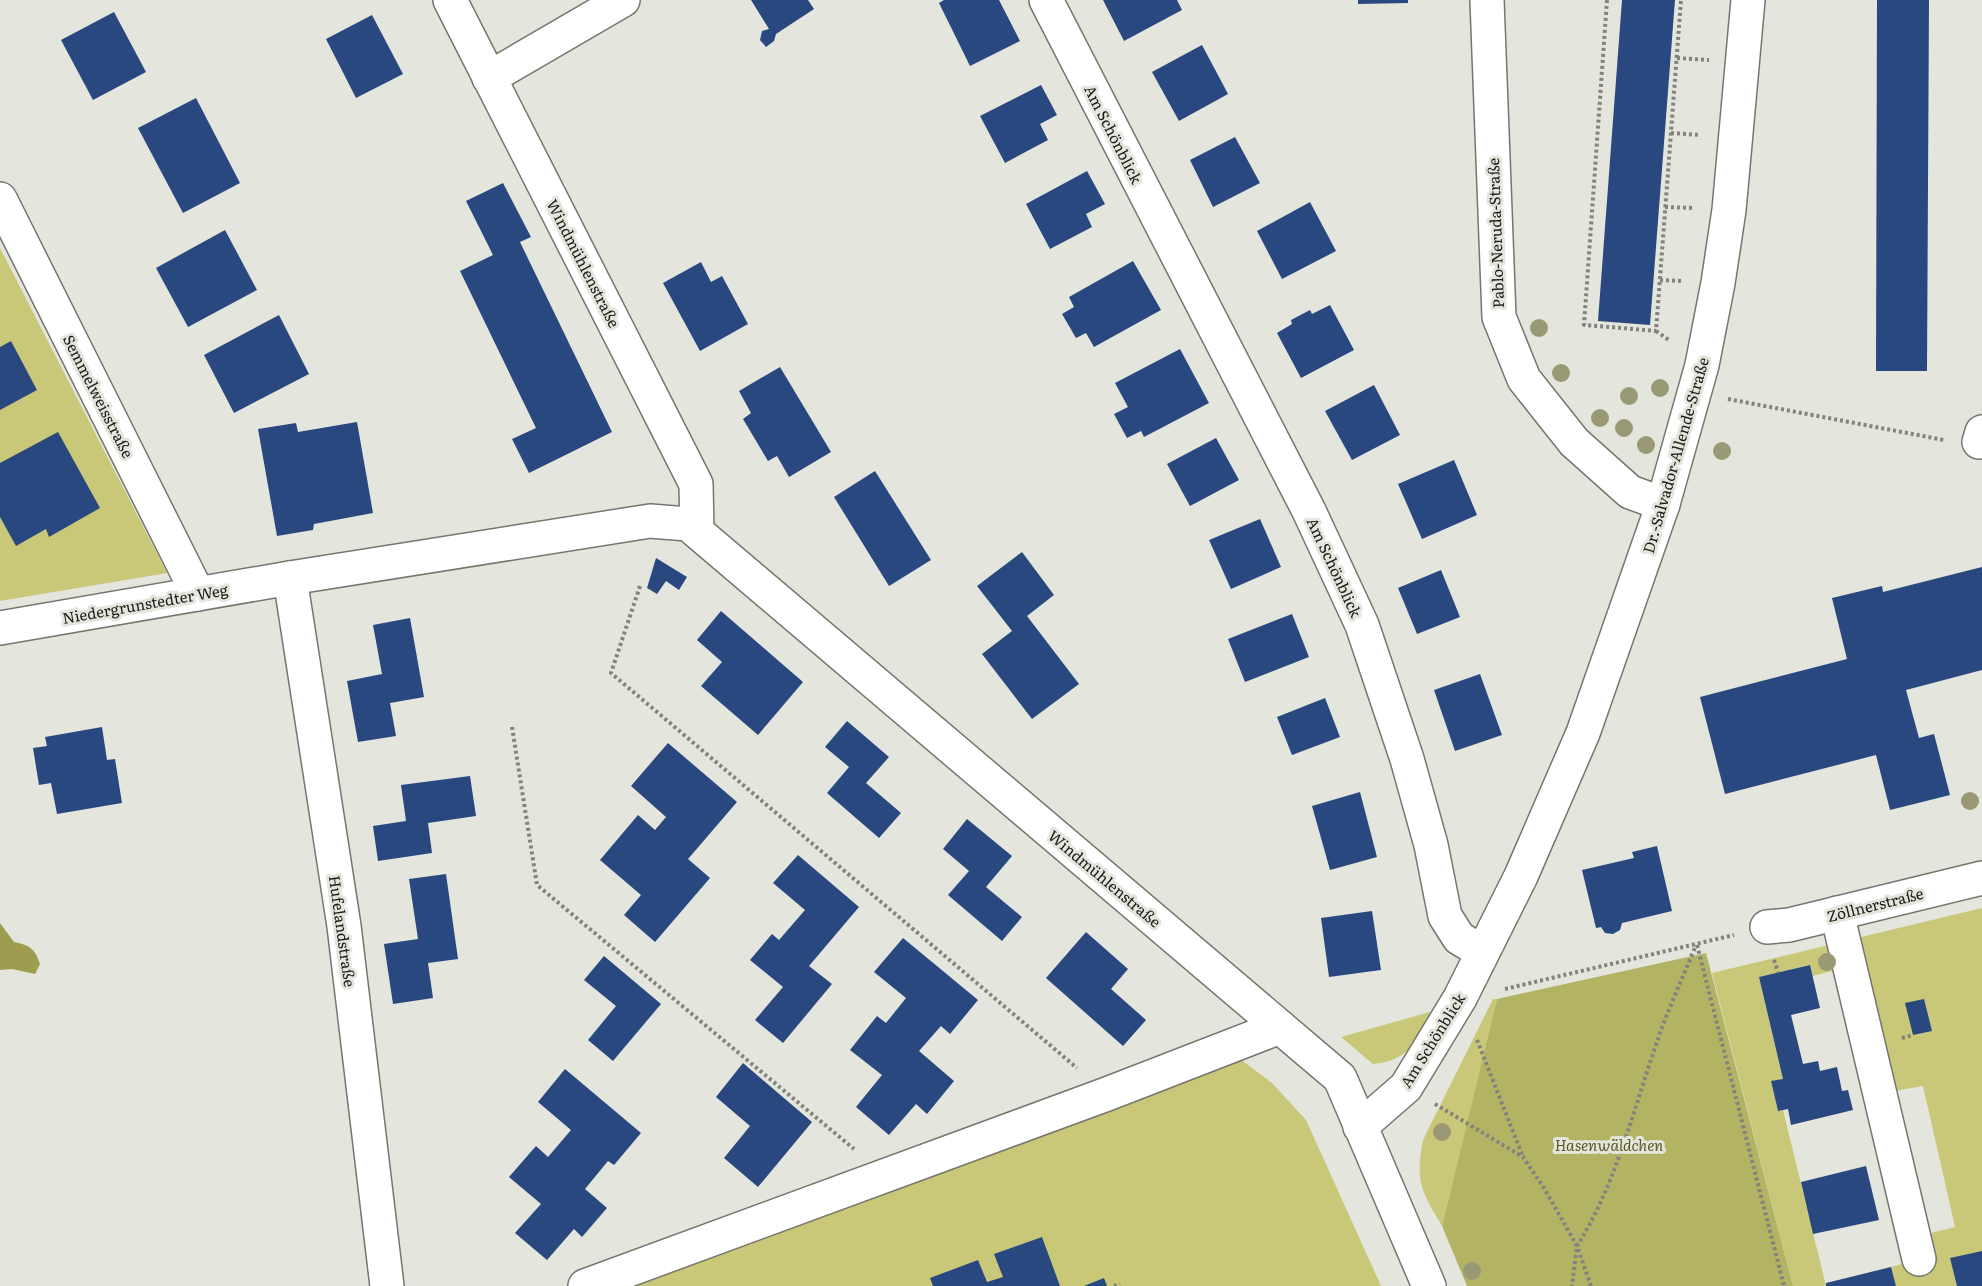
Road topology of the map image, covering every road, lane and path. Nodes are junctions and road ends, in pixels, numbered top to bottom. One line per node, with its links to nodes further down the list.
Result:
1 (450, 0): 10 (street, Windmühlenstraße)
2 (623, 0): 10 (street)
3 (1046, 0): 32 (street, Am Schönblick)
4 (1487, 0): 20 (street, Pablo-Neruda-Straße)
5 (1607, 0): 16 (path)
6 (1681, 0): 8 (path)
7 (1748, 0): 18 (street, Dr.-Salvador-Allende-Straße)
8 (1677, 58): 9 (path); 11 (path)
9 (1702, 59)
10 (489, 78): 21 (street, Windmühlenstraße)
11 (1671, 133): 12 (path); 14 (path)
12 (1694, 135)
13 (0, 199): 24 (street, Semmelweisstraße)
14 (1665, 207): 15 (path); 16 (path)
15 (1688, 208)
16 (1660, 280): 17 (path)
17 (1676, 281)
18 (1695, 392): 19 (path); 20 (street, Dr.-Salvador-Allende-Straße)
19 (1981, 437)
20 (1663, 504): 32 (street, Dr.-Salvador-Allende-Straße)
21 (698, 531): 22 (street, Windmühlenstraße); 35 (street, Windmühlenstraße)
22 (290, 578): 24 (street, Niedergrunstedter Weg); 43 (street, Hufelandstraße)
23 (640, 586): 37 (path)
24 (198, 594): 25 (street, Niedergrunstedter Weg)
25 (0, 628)
26 (512, 727): 40 (path)
27 (1982, 878): 28 (street, Zöllnerstraße)
28 (1837, 913): 29 (street, Zöllnerstraße); 42 (street)
29 (1767, 927)
30 (1709, 941): 31 (path)
31 (1697, 944): 33 (path); 41 (path); 48 (path)
32 (1482, 952): 34 (street, Am Schönblick)
33 (1511, 987)
34 (1460, 998): 36 (street, Am Schönblick); 39 (path)
35 (1280, 1027): 37 (street); 38 (street, Windmühlenstraße)
36 (1406, 1087): 38 (street, Am Schönblick); 39 (path)
37 (1107, 1094): 40 (street)
38 (1360, 1127): 45 (street, Windmühlenstraße)
39 (1523, 1157): 41 (path)
40 (885, 1175): 44 (street)
41 (1577, 1246): 46 (path); 47 (path)
42 (1918, 1259)
43 (387, 1286)
44 (585, 1286)
45 (1429, 1286)
46 (1572, 1286)
47 (1591, 1286)
48 (1784, 1286)

